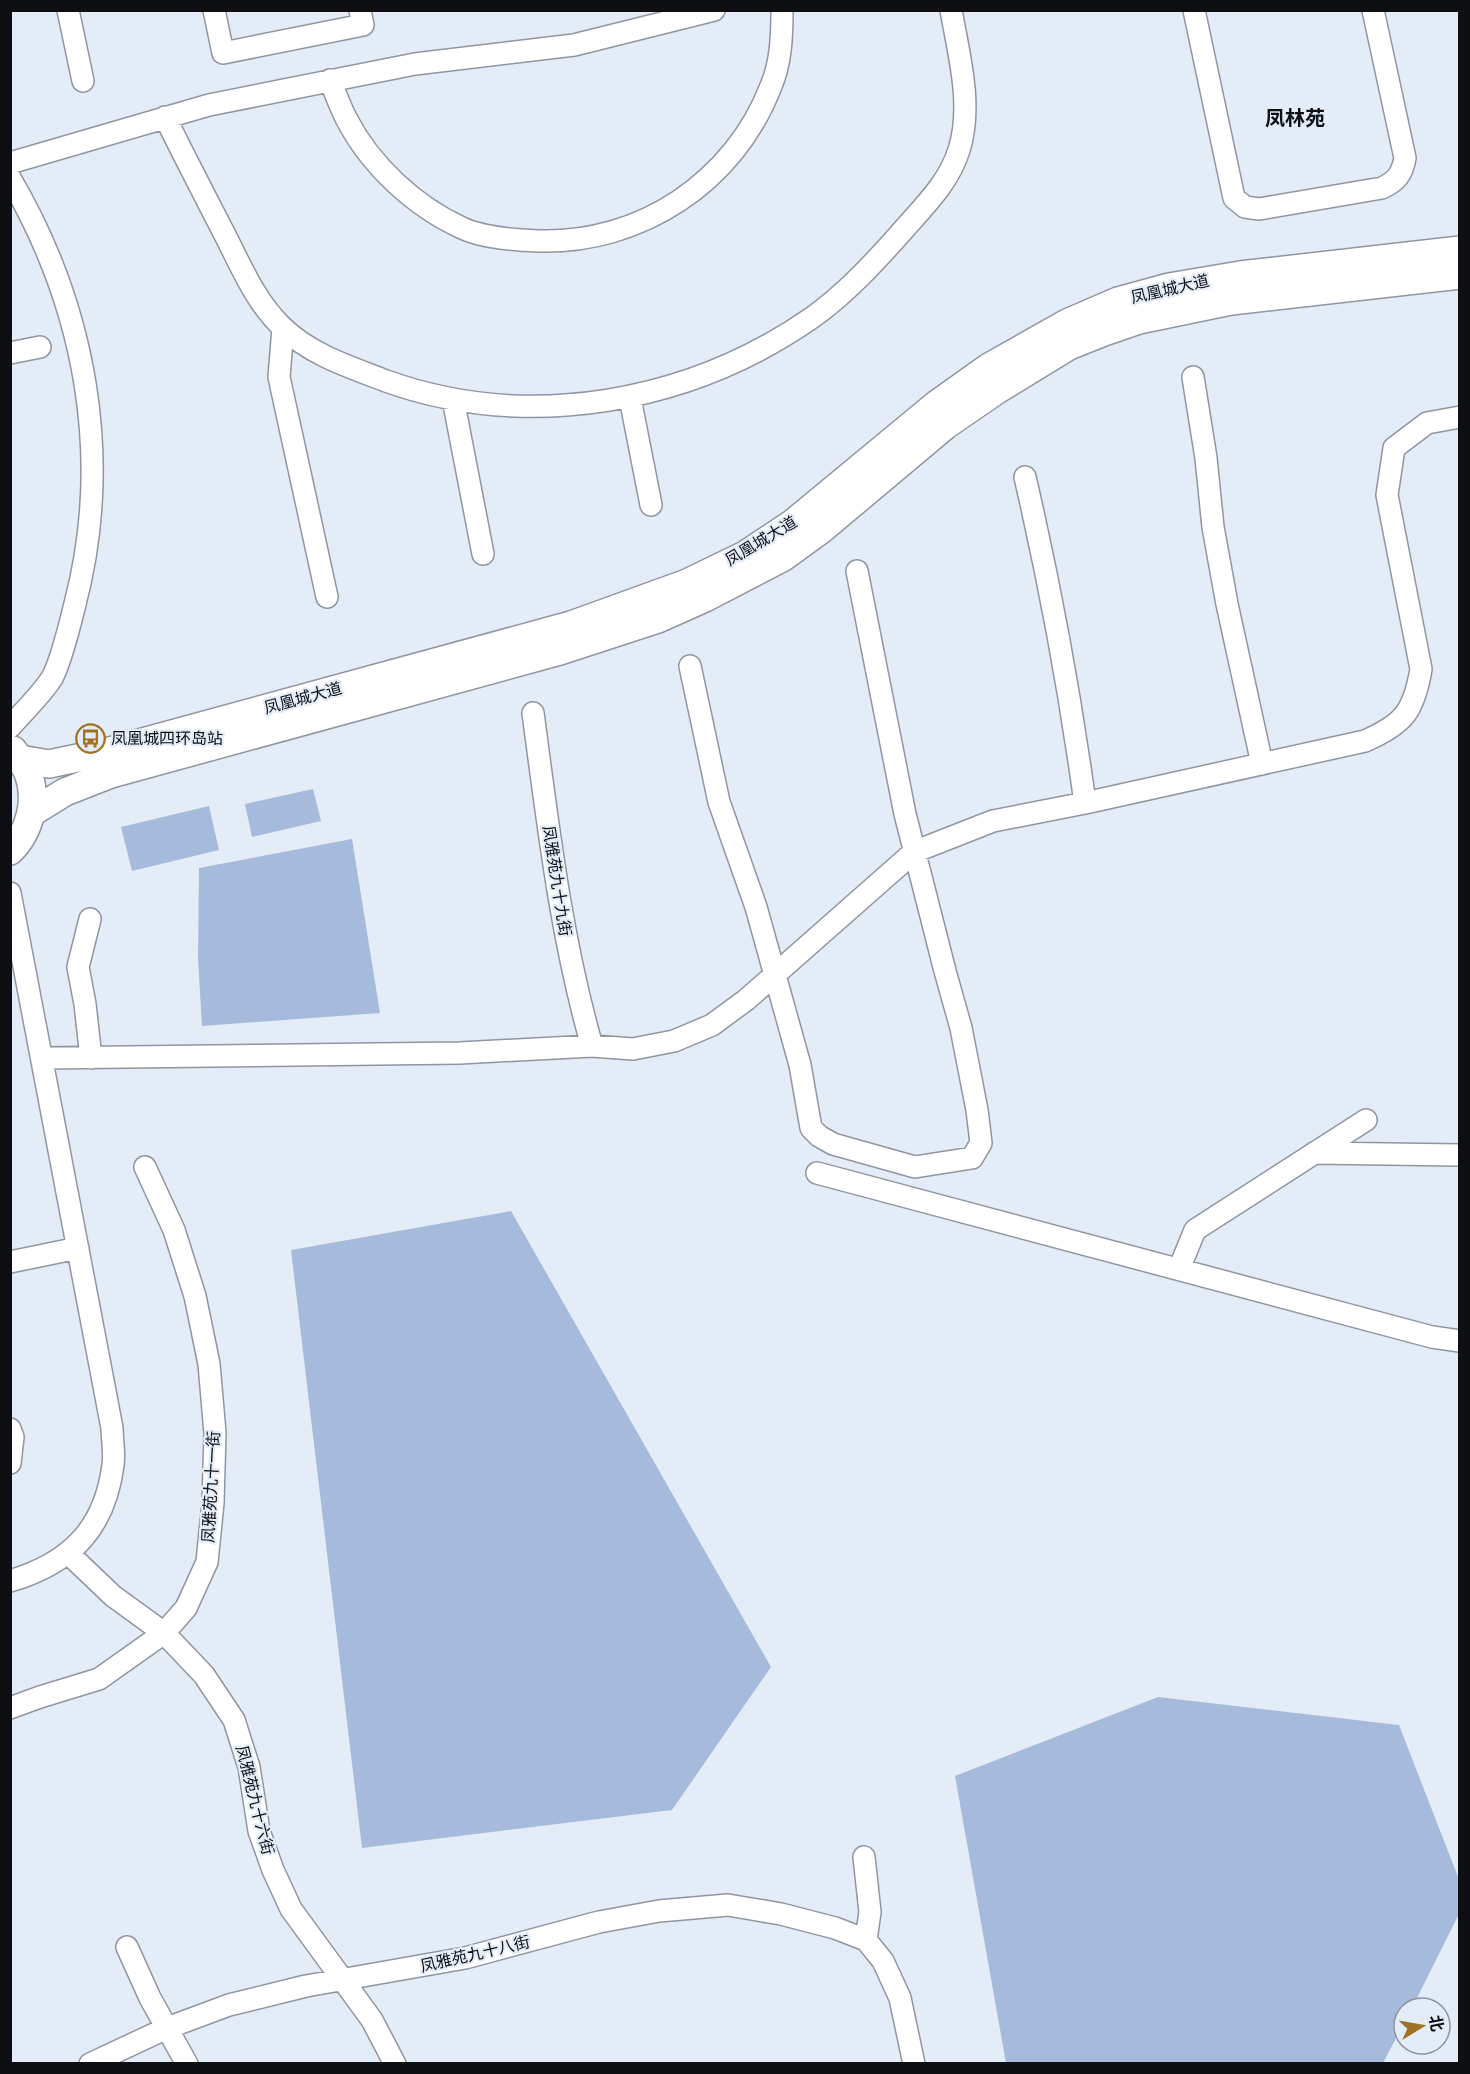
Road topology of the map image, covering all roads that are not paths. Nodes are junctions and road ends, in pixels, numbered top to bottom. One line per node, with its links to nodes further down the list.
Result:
1 (68, 10): 10 (street)
2 (214, 10): 3 (street)
3 (360, 10)
4 (714, 10): 9 (street)
5 (782, 10): 9 (street)
6 (951, 10): 20 (street)
7 (1194, 10): 8 (street)
8 (1373, 10)
9 (330, 80): 11 (street)
10 (83, 81)
11 (165, 117): 12 (street); 16 (street)
12 (10, 163)
13 (10, 178): 30 (street)
14 (1460, 250): 31 (main road, 凤凰城大道)
15 (1460, 275): 34 (main road, 凤凰城大道)
16 (283, 328): 21 (street); 27 (street)
17 (40, 347): 18 (street)
18 (10, 353)
19 (1193, 377): 32 (street)
20 (630, 398): 21 (street); 24 (street)
21 (453, 399): 25 (street)
22 (1460, 417): 32 (street)
23 (1025, 477): 33 (street)
24 (651, 505)
25 (483, 554)
26 (857, 571): 36 (street)
27 (327, 597)
28 (690, 666): 39 (street)
29 (533, 713): 40 (street, 凤雅苑九十九街)
30 (10, 727)
31 (15, 753): 34 (main road)
32 (1262, 764): 33 (street)
33 (1085, 803): 36 (street)
34 (31, 813): 35 (main road)
35 (10, 852)
36 (914, 852): 39 (street); 39 (street)
37 (10, 892): 41 (street)
38 (90, 919): 42 (street)
39 (774, 974): 40 (street)
40 (592, 1046): 42 (street)
41 (42, 1058): 42 (street); 48 (street)
42 (91, 1058)
43 (1365, 1120): 44 (street)
44 (1314, 1153): 45 (street); 50 (street)
45 (1460, 1155)
46 (145, 1167): 56 (street, 凤雅苑九十一街)
47 (817, 1173): 50 (street)
48 (78, 1248): 49 (street); 54 (street)
49 (10, 1262)
50 (1179, 1269): 51 (street)
51 (1460, 1341)
52 (10, 1430): 53 (street)
53 (10, 1464)
54 (69, 1554): 55 (street); 56 (street, 凤雅苑九十六街)
55 (10, 1581)
56 (164, 1633): 57 (street, 凤雅苑九十一街); 61 (street, 凤雅苑九十六街)
57 (10, 1708)
58 (864, 1857): 59 (street)
59 (866, 1940): 61 (street, 凤雅苑九十八街); 66 (street)
60 (127, 1947): 62 (street)
61 (343, 1979): 62 (street, 凤雅苑九十八街); 65 (street, 凤雅苑九十六街)
62 (167, 2028): 63 (street, 凤雅苑九十八街); 64 (street)
63 (90, 2064)
64 (187, 2064)
65 (395, 2064)
66 (914, 2064)

